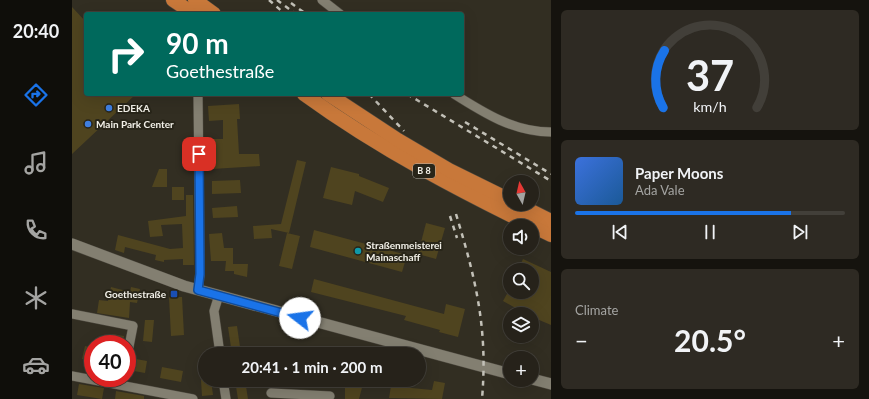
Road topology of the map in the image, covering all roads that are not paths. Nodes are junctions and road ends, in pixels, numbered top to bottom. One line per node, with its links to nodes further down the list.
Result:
1 (173, 0): 4 (highway)
2 (195, 0): 5 (highway)
3 (322, 0): 6 (street)
4 (191, 12)
5 (211, 12)
6 (337, 12)
7 (198, 96): 17 (street)
8 (307, 96): 15 (highway, B 8)
9 (331, 96): 12 (highway, B 8)
10 (457, 96): 11 (street)
11 (551, 132)
12 (503, 196)
13 (531, 211): 14 (highway)
14 (551, 221)
15 (551, 235)
16 (72, 244): 17 (street)
17 (198, 290): 18 (street)
18 (219, 295): 21 (street); 22 (street)
19 (72, 314): 20 (street)
20 (131, 335)
21 (219, 347)
22 (503, 372)
23 (72, 376): 24 (street)
24 (84, 377)
25 (539, 381): 27 (street)
26 (136, 384): 31 (street)
27 (551, 384)
28 (224, 387): 32 (street)
29 (271, 393): 30 (street)
30 (331, 398)
31 (193, 399)
32 (226, 399)

